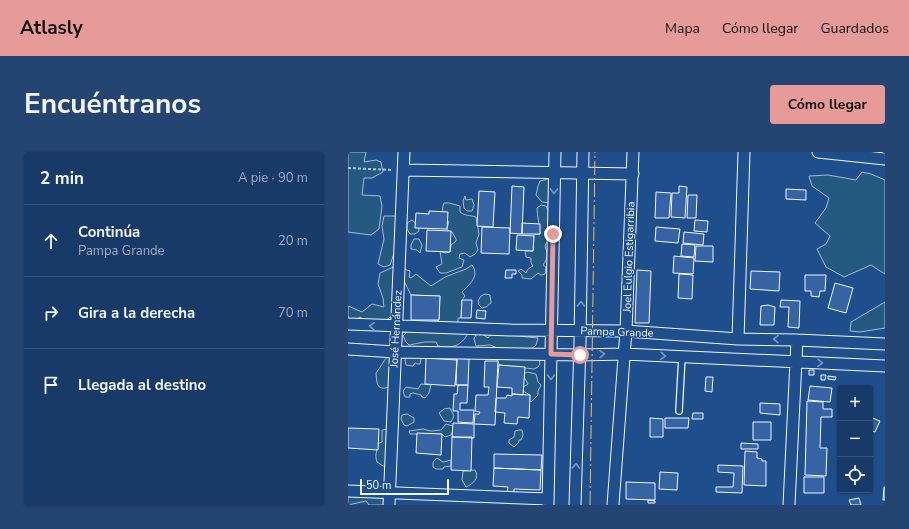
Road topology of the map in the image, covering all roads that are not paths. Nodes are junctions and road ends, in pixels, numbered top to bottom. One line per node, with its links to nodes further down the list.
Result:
1 (404, 152): 8 (street, José Hernández)
2 (555, 152): 9 (street)
3 (583, 152): 10 (street)
4 (633, 152): 11 (street, Joel Eulgio Estigarribia)
5 (744, 152): 17 (street)
6 (818, 152): 7 (street)
7 (885, 158)
8 (404, 170): 9 (street); 13 (street, José Hernández)
9 (554, 174): 10 (street); 14 (street, one-way to 14)
10 (583, 174): 11 (street); 15 (street, one-way to 10)
11 (632, 174): 16 (street, Joel Eulgio Estigarribia)
12 (348, 324): 13 (street, Pampa Grande, one-way to 12)
13 (396, 327): 14 (street, Pampa Grande); 21 (street, José Hernández)
14 (552, 331): 15 (street, Pampa Grande); 22 (street)
15 (580, 331): 16 (street, Pampa Grande); 24 (street)
16 (626, 331): 17 (street, Pampa Grande); 23 (street, Joel Eulgio Estigarribia)
17 (738, 339): 18 (street, Pampa Grande, one-way to 17)
18 (796, 340): 19 (street, Pampa Grande); 26 (street)
19 (885, 344)
20 (348, 349): 21 (street, Pampa Grande)
21 (396, 352): 22 (street, Pampa Grande); 30 (street, José Hernández)
22 (551, 354): 24 (street, Pampa Grande); 31 (street, one-way to 31)
23 (624, 354): 24 (street, Pampa Grande, one-way to 23); 25 (street, Pampa Grande, one-way to 25); 34 (street, Joel Eulgio Estigarribia)
24 (580, 355): 33 (street, one-way to 24)
25 (682, 356): 26 (street, Pampa Grande); 28 (lane)
26 (796, 362): 27 (street, Pampa Grande, one-way to 27); 35 (street)
27 (885, 366)
28 (679, 411)
29 (348, 492): 30 (street)
30 (389, 493): 31 (street); 32 (street, José Hernández)
31 (548, 502)
32 (389, 505)
33 (575, 505)
34 (613, 505)
35 (789, 505)

